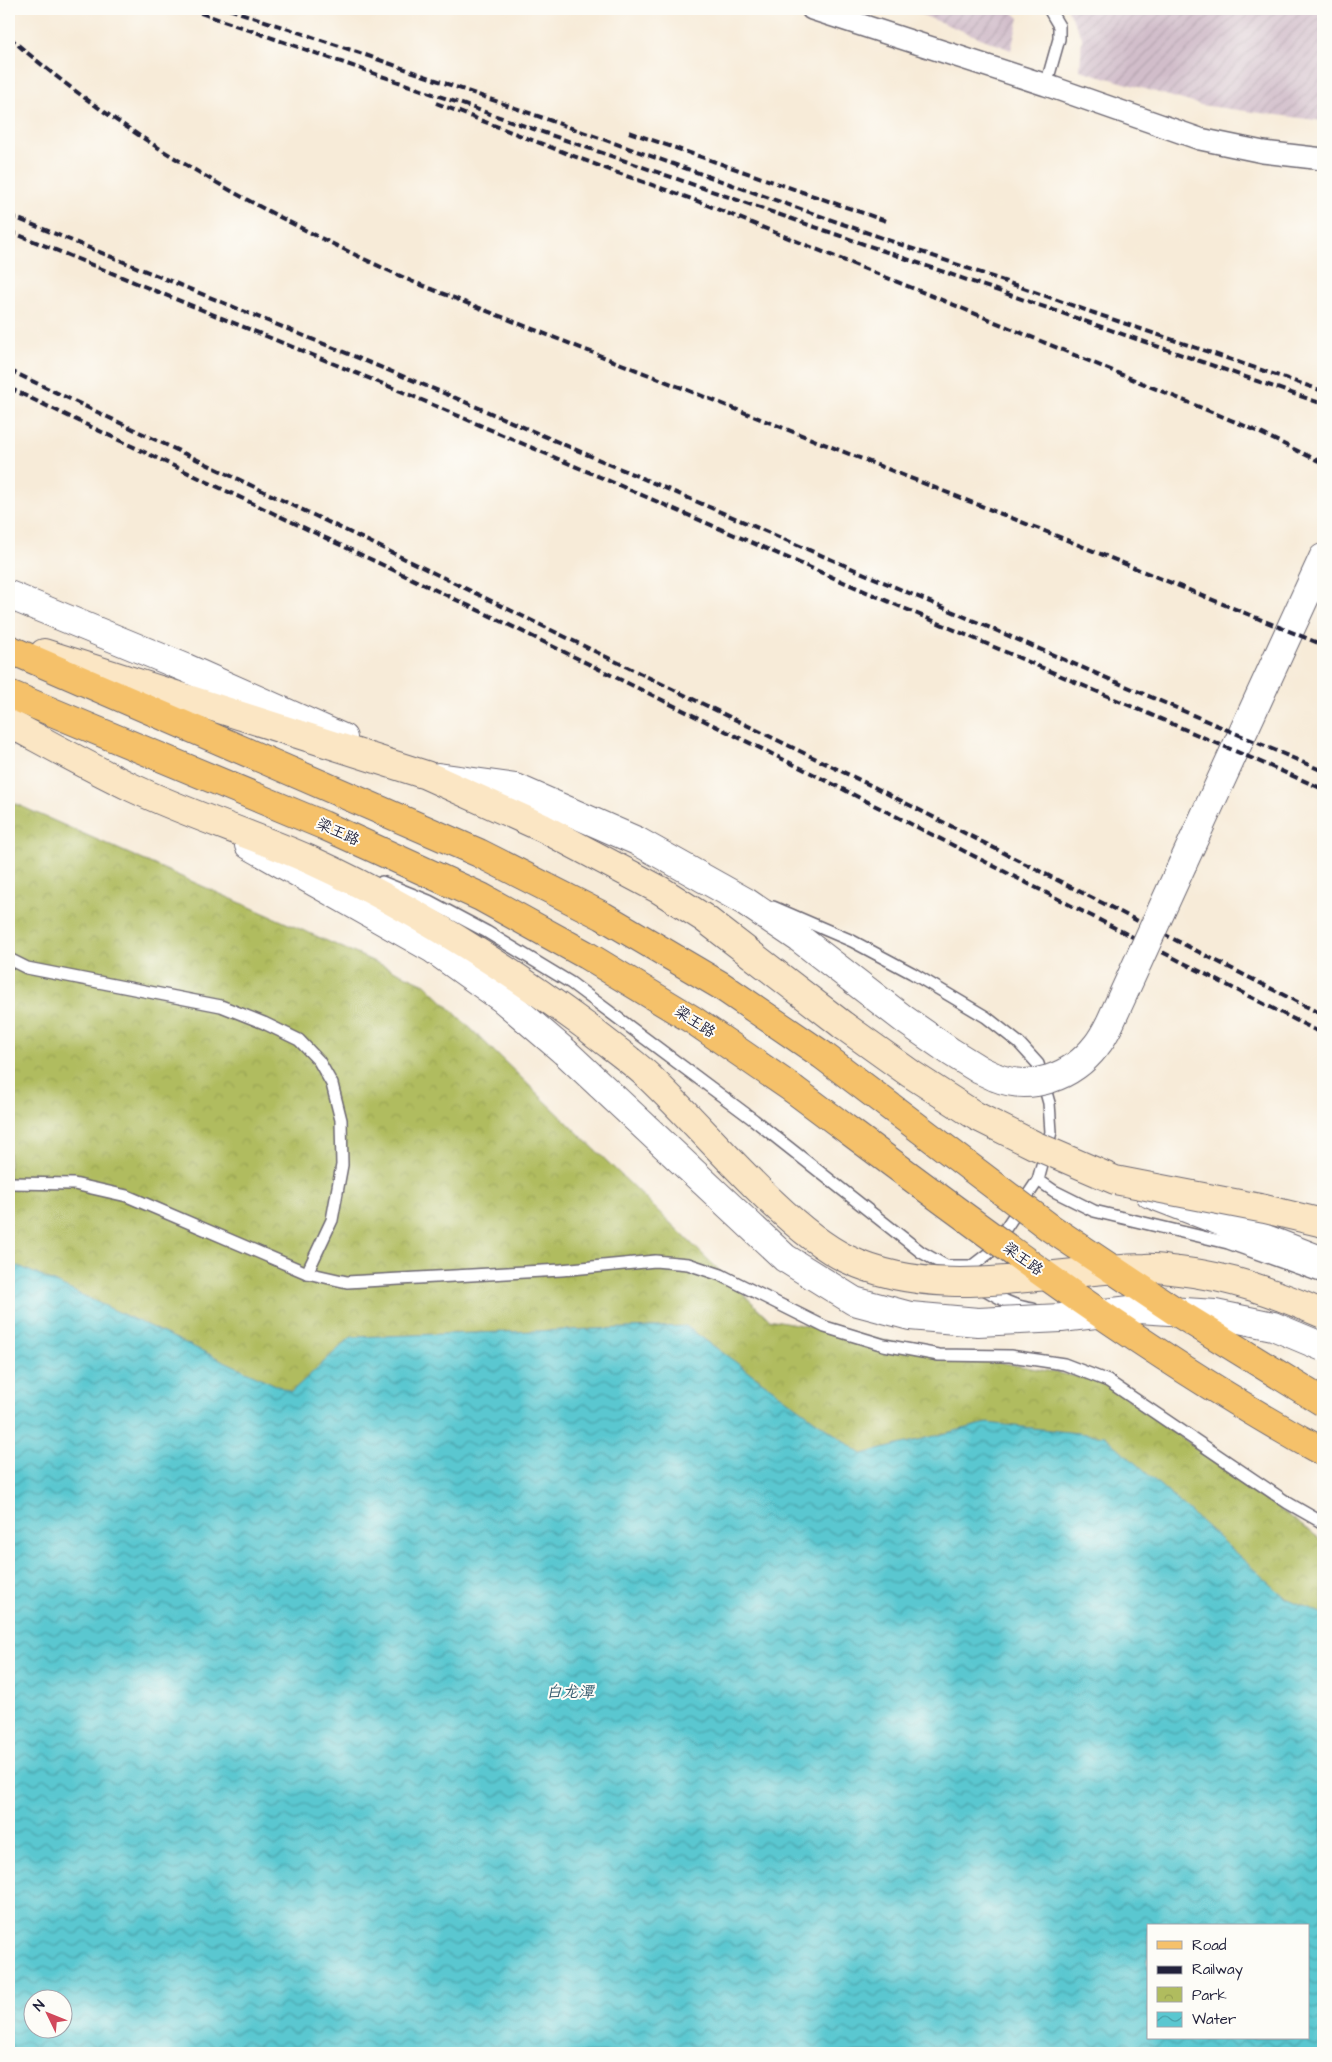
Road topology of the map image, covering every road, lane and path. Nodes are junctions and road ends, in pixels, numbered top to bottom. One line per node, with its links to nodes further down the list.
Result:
1 (812, 9): 3 (street)
2 (1049, 9): 3 (lane)
3 (1046, 85): 4 (street)
4 (1323, 159)
5 (1323, 558): 15 (street, bridge)
6 (9, 595): 12 (street)
7 (9, 642): 12 (main road)
8 (9, 649): 29 (main road, bridge)
9 (9, 694): 31 (main road, 梁王路, bridge)
10 (9, 723): 13 (main road)
11 (9, 737): 13 (street)
12 (426, 775): 15 (street); 18 (main road, bridge)
13 (134, 788): 14 (main road); 27 (street, bridge)
14 (309, 860): 22 (lane); 25 (main road, bridge)
15 (716, 885): 17 (lane)
16 (9, 959): 23 (lane)
17 (1038, 1180): 22 (lane); 24 (lane)
18 (1115, 1180): 20 (main road, bridge); 21 (street, bridge)
19 (9, 1183): 23 (lane)
20 (1323, 1223)
21 (1323, 1261)
22 (946, 1266): 26 (lane)
23 (307, 1273): 32 (lane)
24 (1323, 1277)
25 (1323, 1314)
26 (1137, 1323)
27 (1323, 1347)
28 (1230, 1384): 30 (lane)
29 (1323, 1402)
30 (1323, 1442)
31 (1323, 1452)
32 (1323, 1523)

